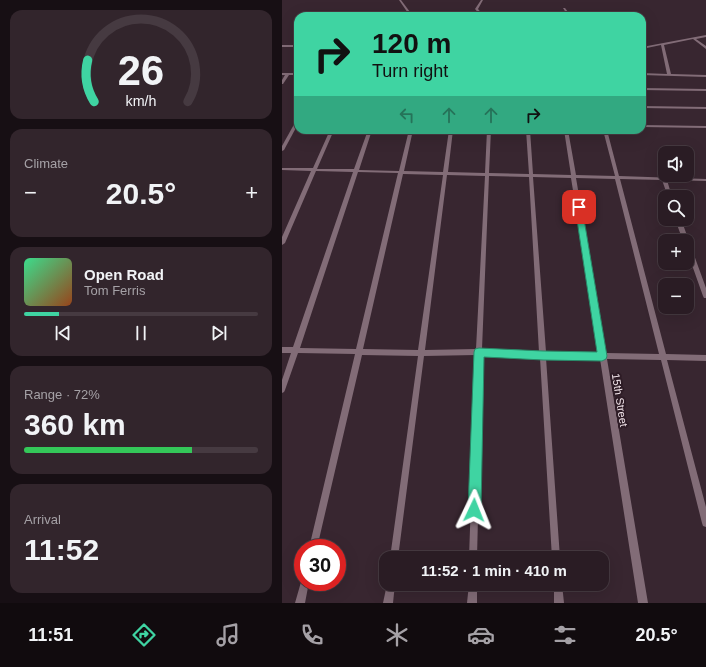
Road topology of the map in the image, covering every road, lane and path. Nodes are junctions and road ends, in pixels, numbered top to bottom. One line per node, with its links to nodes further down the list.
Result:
1 (400, 0): 4 (street)
2 (482, 0): 5 (street)
3 (564, 9): 6 (street)
4 (409, 12)
5 (479, 12)
6 (567, 12)
7 (706, 36): 8 (street)
8 (694, 39): 9 (street); 13 (street)
9 (662, 44): 12 (street); 18 (street)
10 (282, 46): 11 (street)
11 (294, 46)
12 (646, 47)
13 (706, 48)
14 (282, 74): 15 (street)
15 (288, 74): 16 (street); 20 (street)
16 (294, 74)
17 (646, 74): 18 (street)
18 (669, 75): 19 (street)
19 (706, 76)
20 (282, 83)
21 (646, 89): 22 (street)
22 (706, 90)
23 (646, 107): 24 (street)
24 (706, 108)
25 (646, 126): 26 (street)
26 (706, 127)
27 (294, 128): 36 (street)
28 (330, 134): 38 (street)
29 (369, 134): 39 (street)
30 (410, 134): 40 (street)
31 (450, 134): 41 (street)
32 (489, 134): 42 (street)
33 (528, 134): 43 (street)
34 (567, 134): 44 (street, 15th Street)
35 (606, 134): 45 (street)
36 (282, 150)
37 (282, 169): 38 (street)
38 (315, 170): 39 (street); 49 (street)
39 (356, 171): 40 (street); 53 (street)
40 (401, 172): 41 (street); 54 (street)
41 (445, 174): 42 (street); 56 (street)
42 (488, 175): 43 (street); 55 (street)
43 (532, 176): 44 (street); 57 (street)
44 (574, 177): 45 (street); 58 (street, 15th Street)
45 (618, 178): 46 (street); 59 (street)
46 (658, 179)
47 (694, 180): 48 (street)
48 (706, 180)
49 (282, 243)
50 (694, 264): 51 (street)
51 (706, 296)
52 (282, 350): 53 (street)
53 (295, 350): 54 (street); 61 (street)
54 (359, 352): 56 (street); 63 (street)
55 (479, 352): 56 (street); 57 (street); 65 (street)
56 (421, 353): 64 (street)
57 (543, 356): 58 (street); 66 (street)
58 (602, 356): 59 (street); 75 (street, 15th Street)
59 (663, 358): 60 (street); 62 (street)
60 (706, 358)
61 (282, 390)
62 (706, 523)
63 (315, 539)
64 (395, 551)
65 (473, 551)
66 (556, 551)
67 (303, 591): 71 (street)
68 (389, 591): 72 (street)
69 (472, 591): 73 (street)
70 (558, 591): 74 (street)
71 (300, 603)
72 (388, 603)
73 (472, 603)
74 (559, 603)
75 (643, 603)

